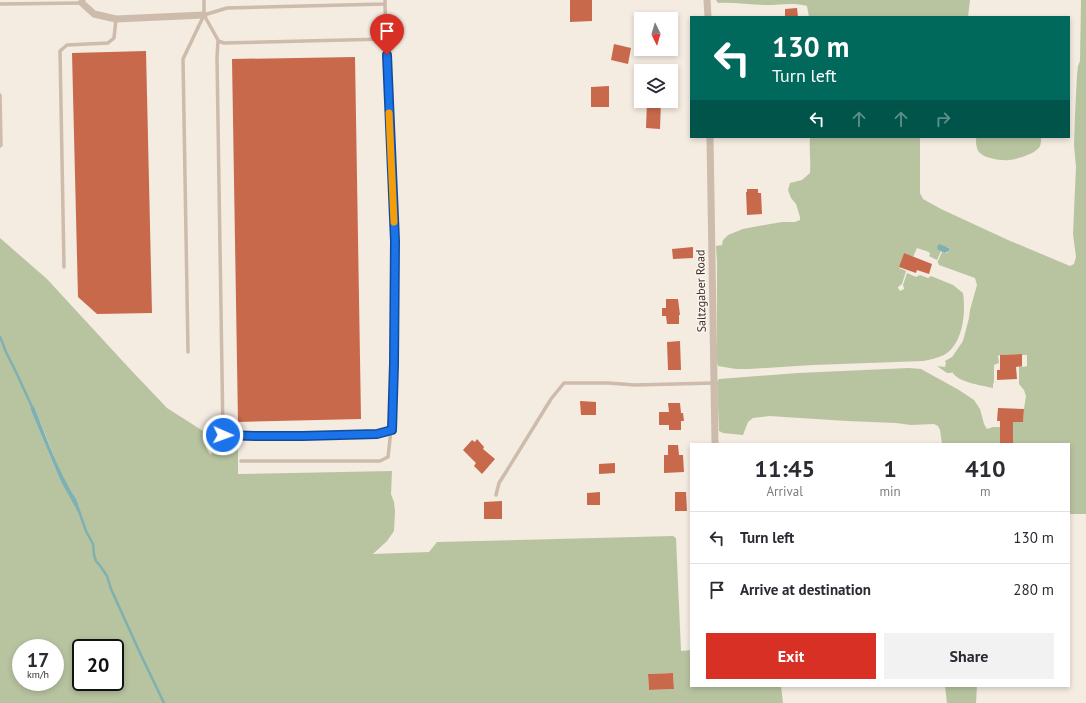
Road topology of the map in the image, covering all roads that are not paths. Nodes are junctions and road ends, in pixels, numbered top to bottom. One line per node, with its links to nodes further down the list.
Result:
1 (204, 0): 6 (lane)
2 (707, 0): 7 (street)
3 (82, 1): 5 (lane); 8 (street)
4 (385, 2): 6 (lane); 9 (lane)
5 (0, 4)
6 (204, 15): 8 (street); 10 (lane); 15 (lane)
7 (708, 16)
8 (116, 19): 14 (lane)
9 (386, 39): 10 (lane); 17 (lane)
10 (218, 41): 17 (lane)
11 (0, 95): 13 (lane)
12 (710, 138): 16 (street, Saltzgaber Road)
13 (0, 146)
14 (64, 267)
15 (188, 352)
16 (714, 383): 18 (street, Saltzgaber Road); 20 (lane)
17 (392, 430): 19 (lane)
18 (715, 443)
19 (241, 461)
20 (496, 495)

